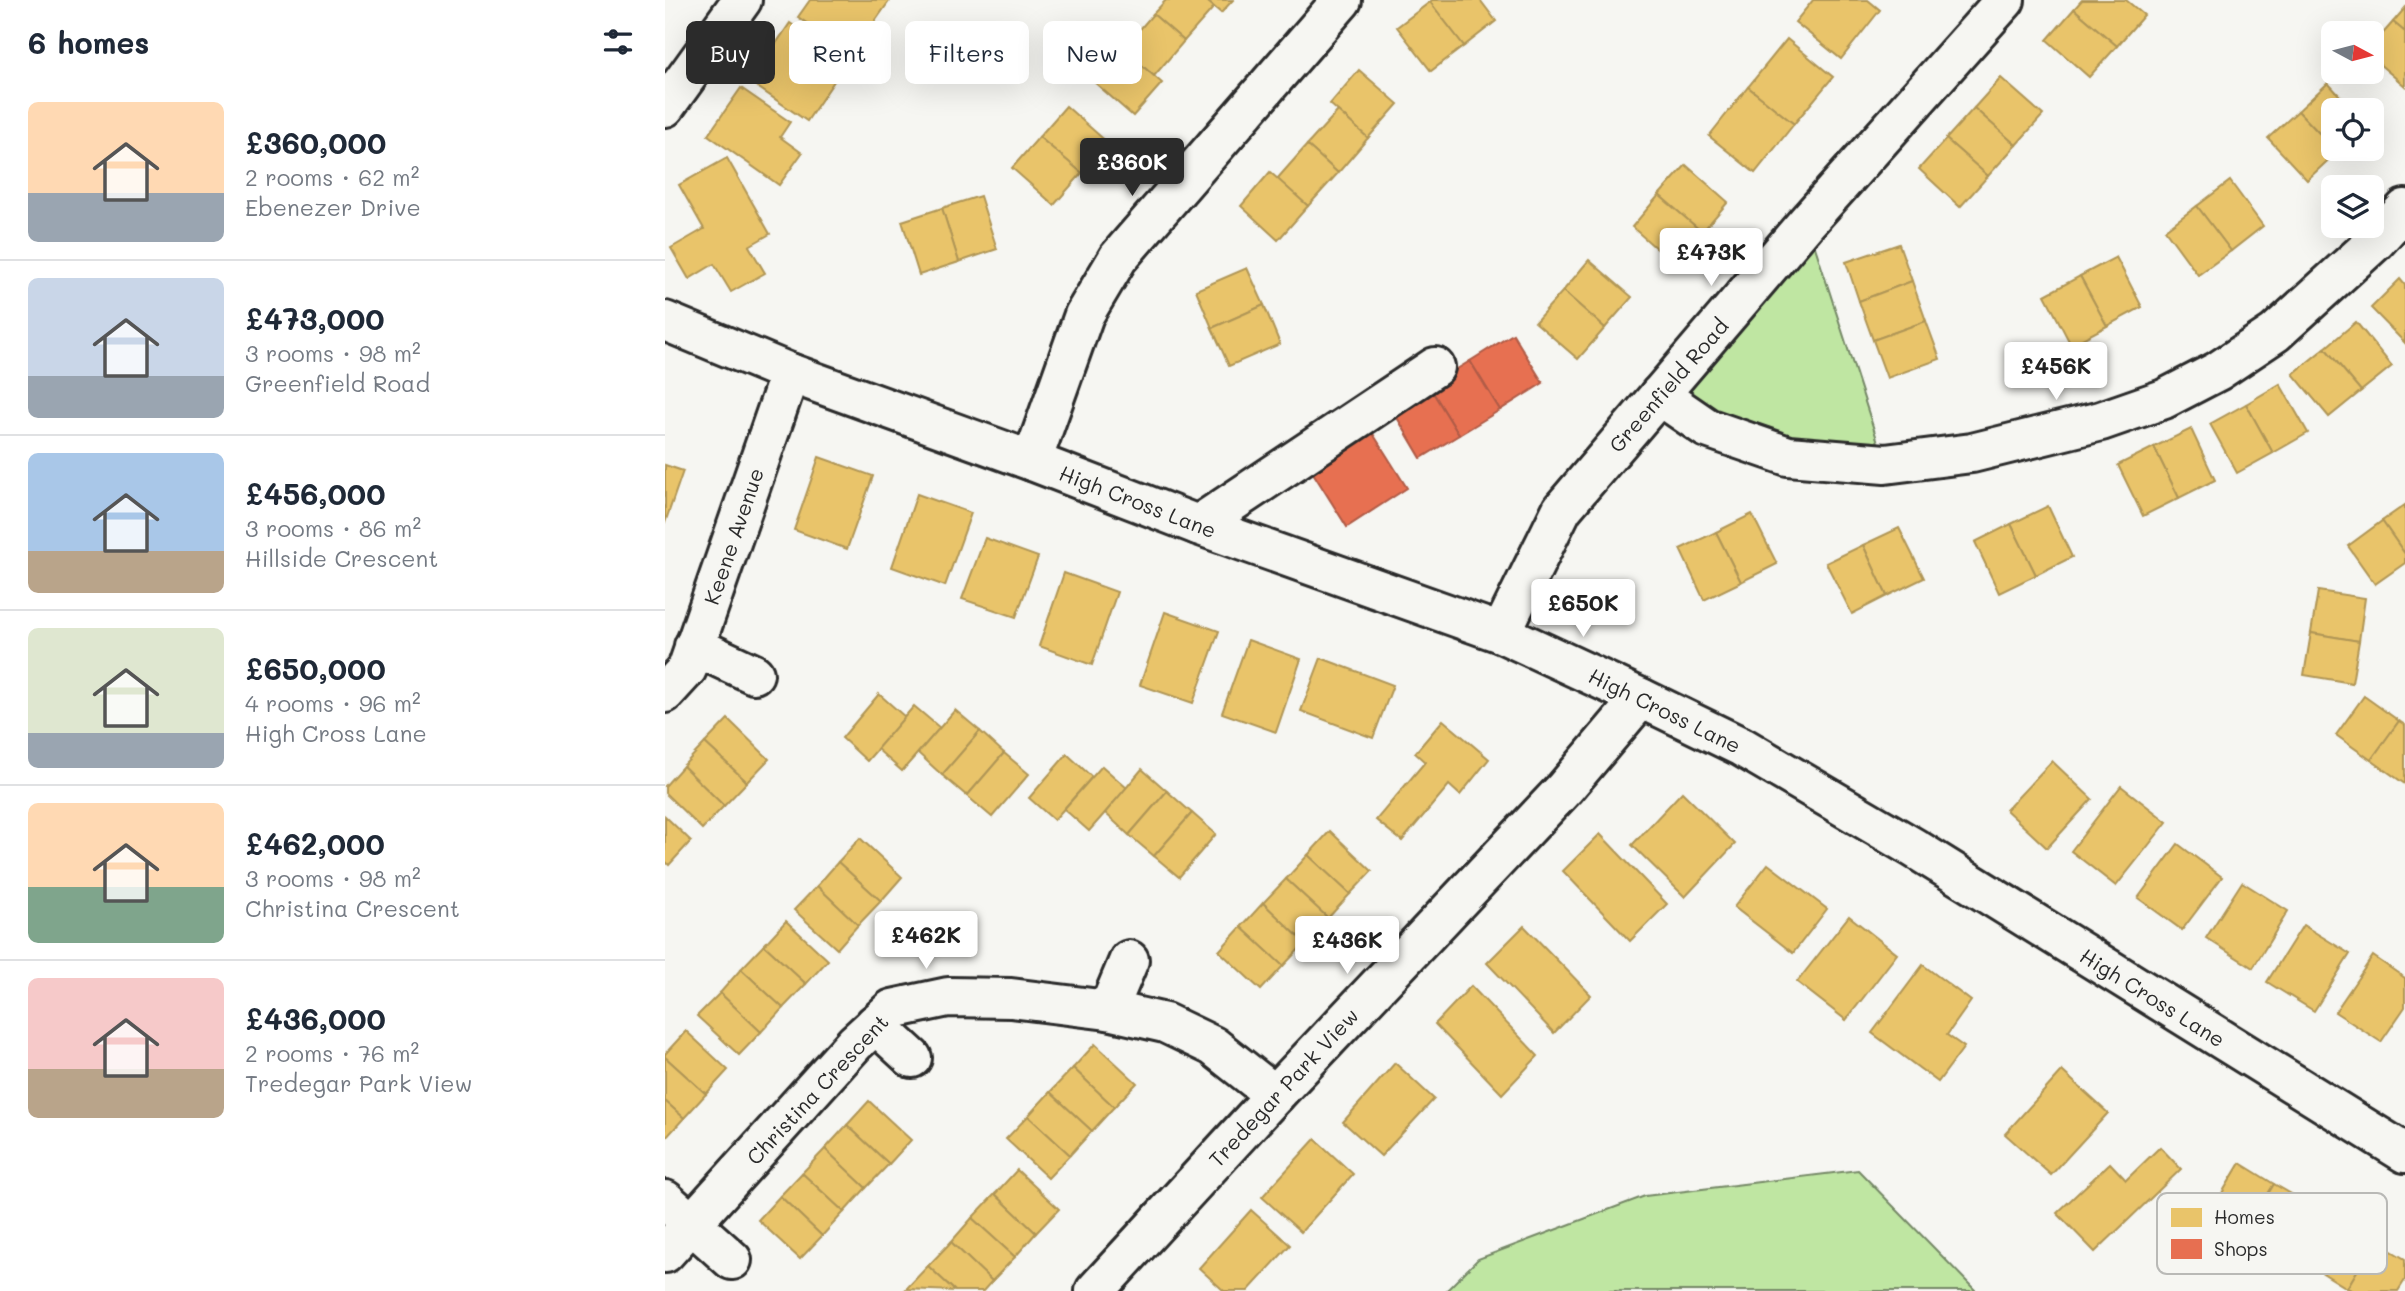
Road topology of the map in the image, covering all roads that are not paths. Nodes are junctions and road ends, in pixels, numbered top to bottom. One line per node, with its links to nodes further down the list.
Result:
1 (742, 0): 4 (street)
2 (1342, 0): 10 (street)
3 (2005, 0): 9 (street, Greenfield Road)
4 (665, 107)
5 (2405, 209): 9 (street)
6 (665, 321): 8 (street, High Cross Lane)
7 (1435, 367): 11 (street)
8 (790, 373): 10 (street, High Cross Lane); 13 (street, Keene Avenue)
9 (1659, 395): 12 (street, Greenfield Road)
10 (1032, 461): 11 (street, High Cross Lane)
11 (1198, 525): 12 (street, High Cross Lane)
12 (1501, 634): 16 (street, High Cross Lane)
13 (694, 646): 14 (street); 15 (street, Keene Avenue)
14 (754, 674)
15 (665, 693)
16 (1641, 698): 21 (street, Tredegar Park View); 22 (street, High Cross Lane)
17 (1129, 960): 18 (street)
18 (1108, 1010): 19 (street, Christina Crescent); 21 (street, Christina Crescent)
19 (875, 1024): 20 (street); 23 (street, Christina Crescent)
20 (912, 1058)
21 (1275, 1095): 26 (street, Tredegar Park View)
22 (2405, 1153)
23 (679, 1212): 24 (street, Christina Crescent); 25 (street)
24 (665, 1254)
25 (732, 1260)
26 (1095, 1291)

